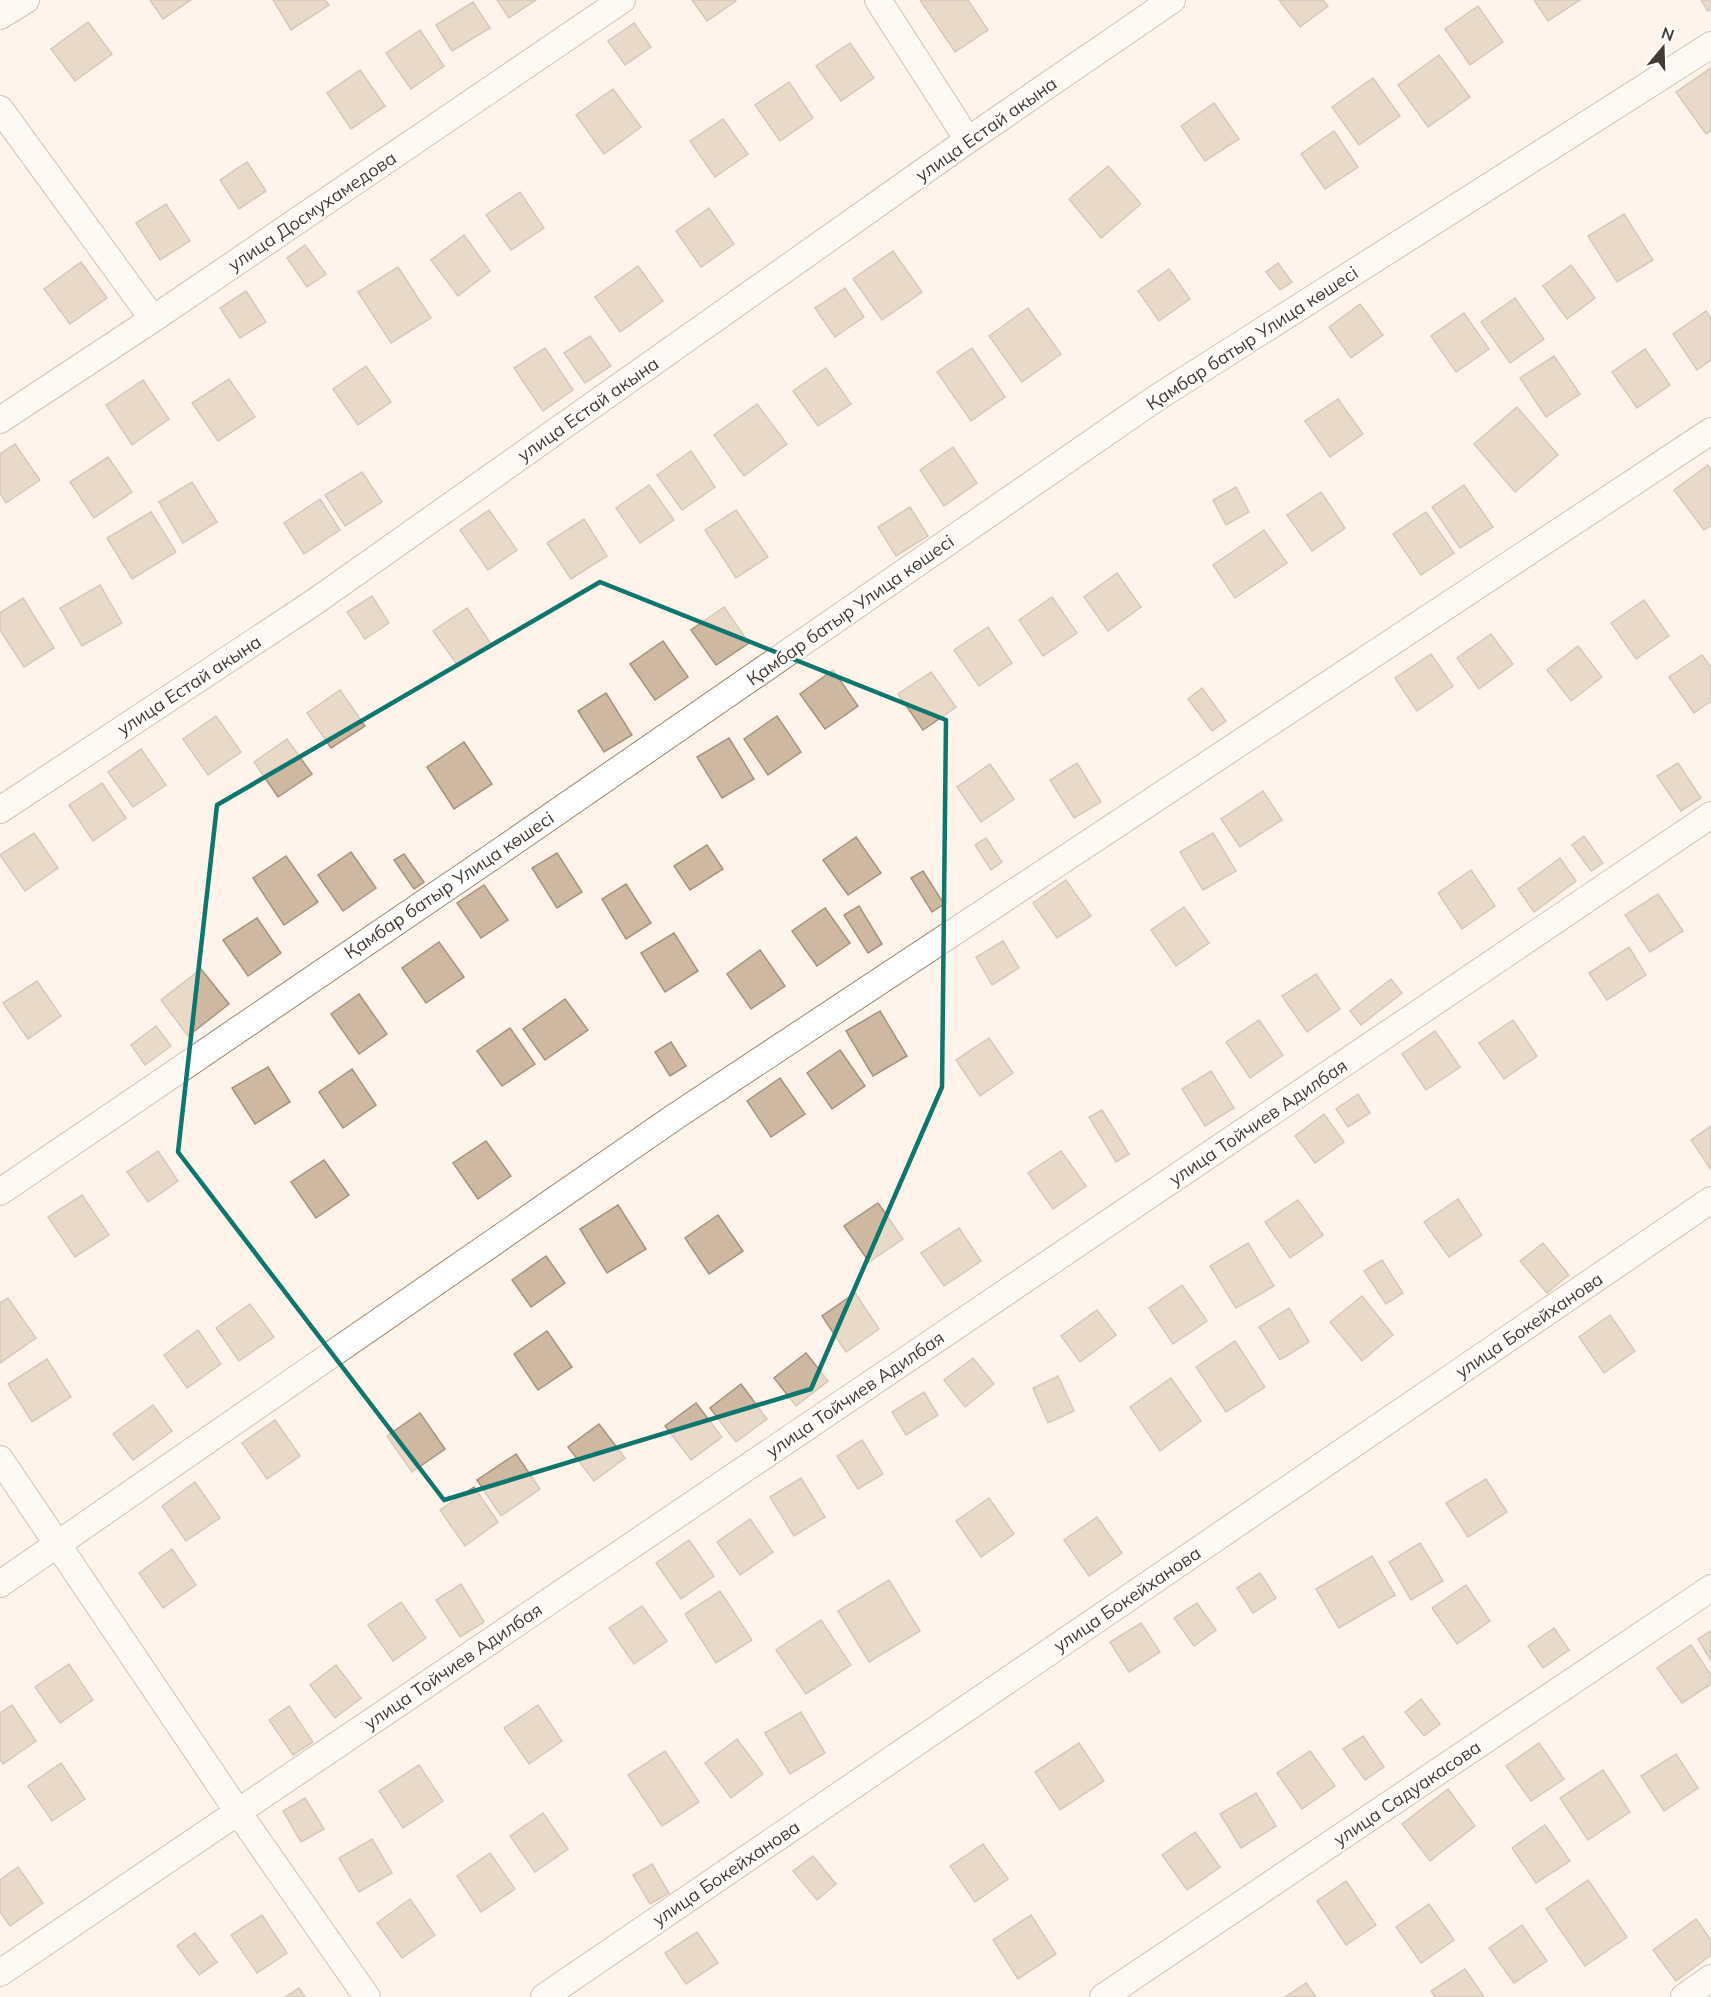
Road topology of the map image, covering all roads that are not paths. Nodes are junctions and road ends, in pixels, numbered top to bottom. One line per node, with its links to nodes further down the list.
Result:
1 (26, 0): 5 (street)
2 (622, 0): 9 (street, улица Досмухамедова)
3 (878, 0): 8 (street)
4 (1172, 0): 8 (street, улица Естай акына)
5 (0, 16)
6 (1711, 45): 14 (street, Қамбар батыр Улица көшесі)
7 (0, 109): 9 (street)
8 (968, 140): 12 (street, улица Естай акына)
9 (153, 319): 10 (street, улица Досмухамедова)
10 (0, 420)
11 (1711, 431): 17 (street)
12 (0, 810)
13 (1711, 815): 20 (street, улица Тойчиев Адилбая)
14 (0, 1192)
15 (1711, 1200): 24 (street, улица Бокейханова)
16 (0, 1459): 17 (street)
17 (58, 1544): 18 (street); 20 (street)
18 (0, 1584)
19 (1711, 1588): 25 (street, улица Садуакасова)
20 (238, 1812): 21 (street, улица Тойчиев Адилбая); 23 (street)
21 (0, 1974)
22 (1711, 1978): 26 (street)
23 (367, 1997)
24 (544, 1997)
25 (1103, 1997)
26 (1684, 1997)

